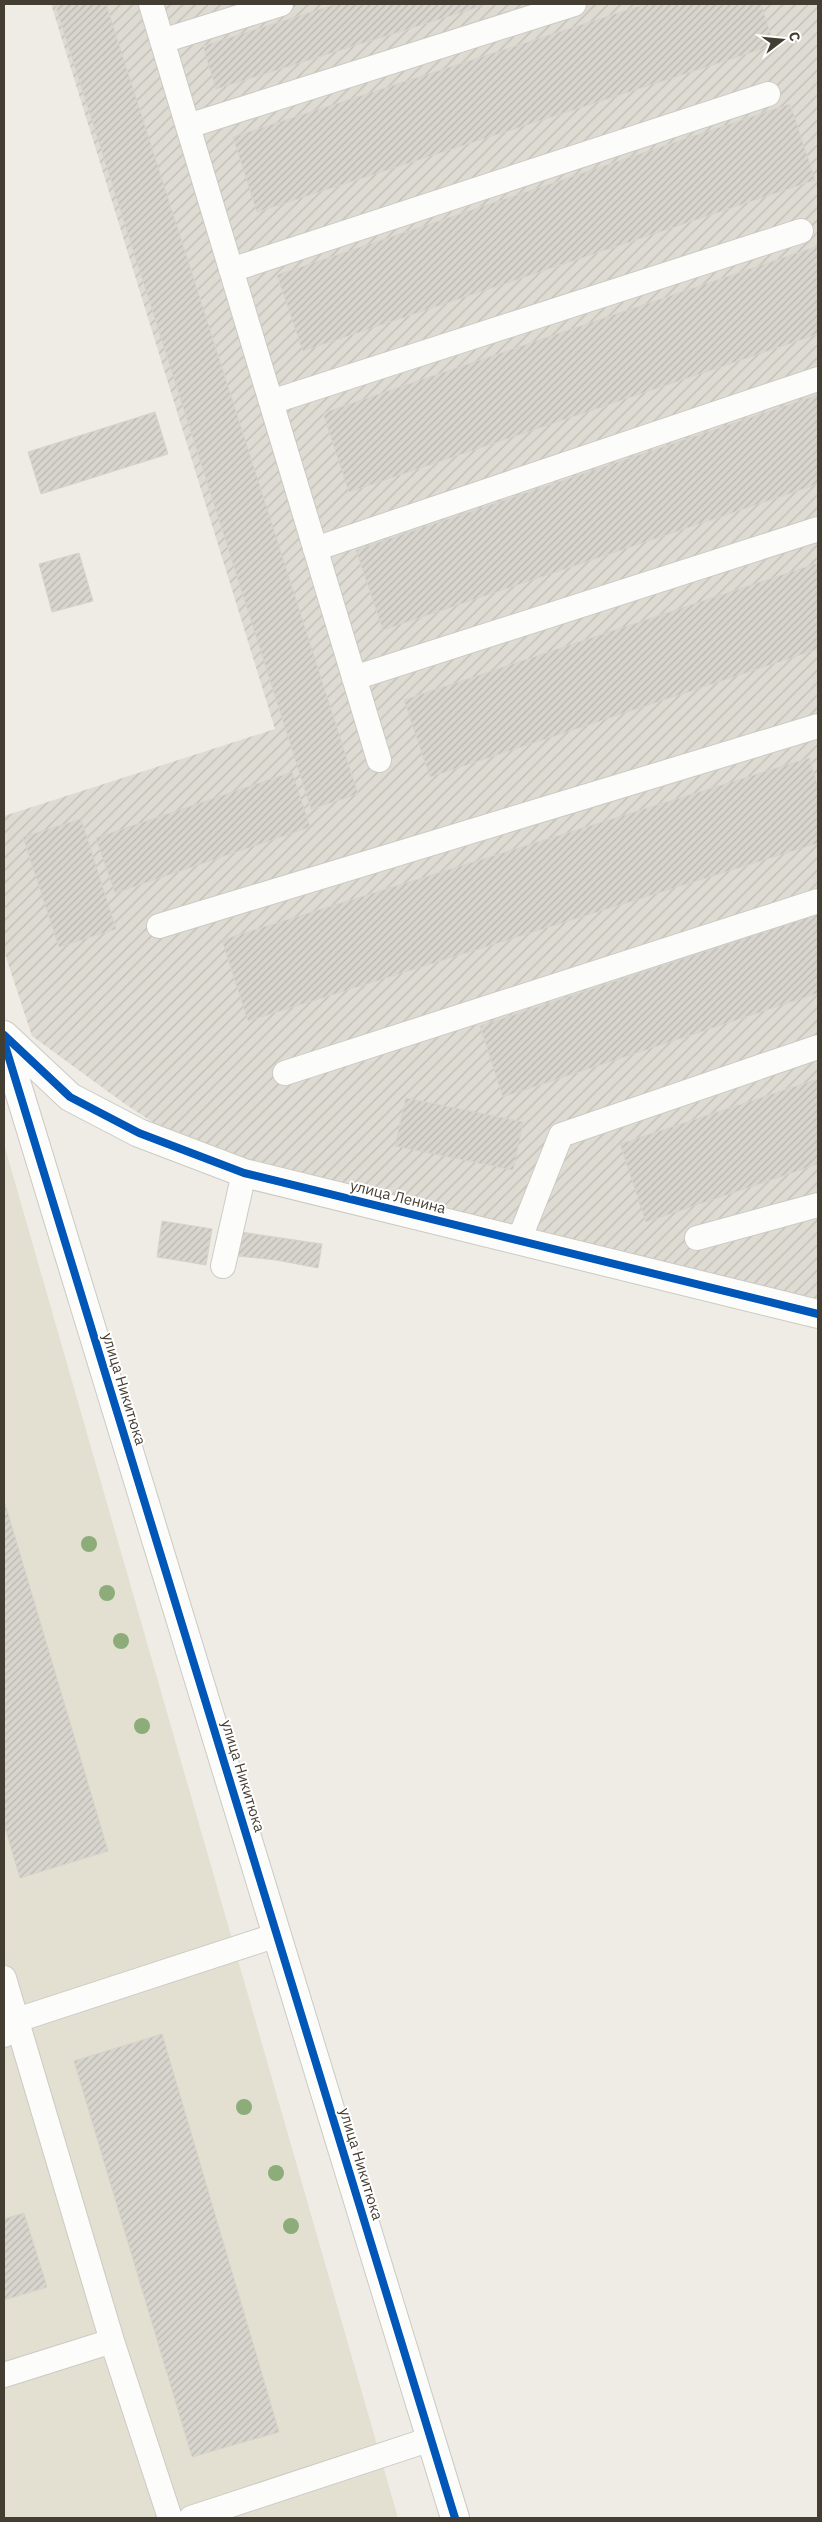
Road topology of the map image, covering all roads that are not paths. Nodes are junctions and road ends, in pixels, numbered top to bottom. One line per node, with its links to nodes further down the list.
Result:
1 (151, 4): 4 (lane)
2 (280, 4): 4 (lane)
3 (574, 4): 6 (lane)
4 (162, 41): 6 (lane)
5 (768, 94): 8 (lane)
6 (188, 126): 8 (lane)
7 (801, 231): 10 (lane)
8 (231, 270): 10 (lane)
9 (818, 379): 12 (lane)
10 (271, 402): 12 (lane)
11 (818, 529): 13 (lane)
12 (315, 549): 13 (lane)
13 (354, 678): 15 (lane)
14 (818, 726): 17 (lane)
15 (379, 760)
16 (818, 901): 21 (lane)
17 (159, 926)
18 (4, 1035): 22 (street, улица Ленина)
19 (4, 1042): 28 (street, улица Никитюка)
20 (818, 1047): 25 (lane)
21 (285, 1073)
22 (244, 1173): 25 (street, улица Ленина); 26 (lane)
23 (818, 1205): 24 (lane)
24 (698, 1238)
25 (519, 1240): 27 (street, улица Ленина)
26 (223, 1266)
27 (818, 1314)
28 (277, 1935): 30 (lane); 33 (street, улица Никитюка)
29 (4, 1978): 30 (lane)
30 (10, 2028): 31 (lane)
31 (112, 2341): 32 (lane); 34 (lane)
32 (4, 2374)
33 (431, 2439): 35 (lane); 36 (street, улица Никитюка)
34 (170, 2518)
35 (191, 2518)
36 (455, 2518)

